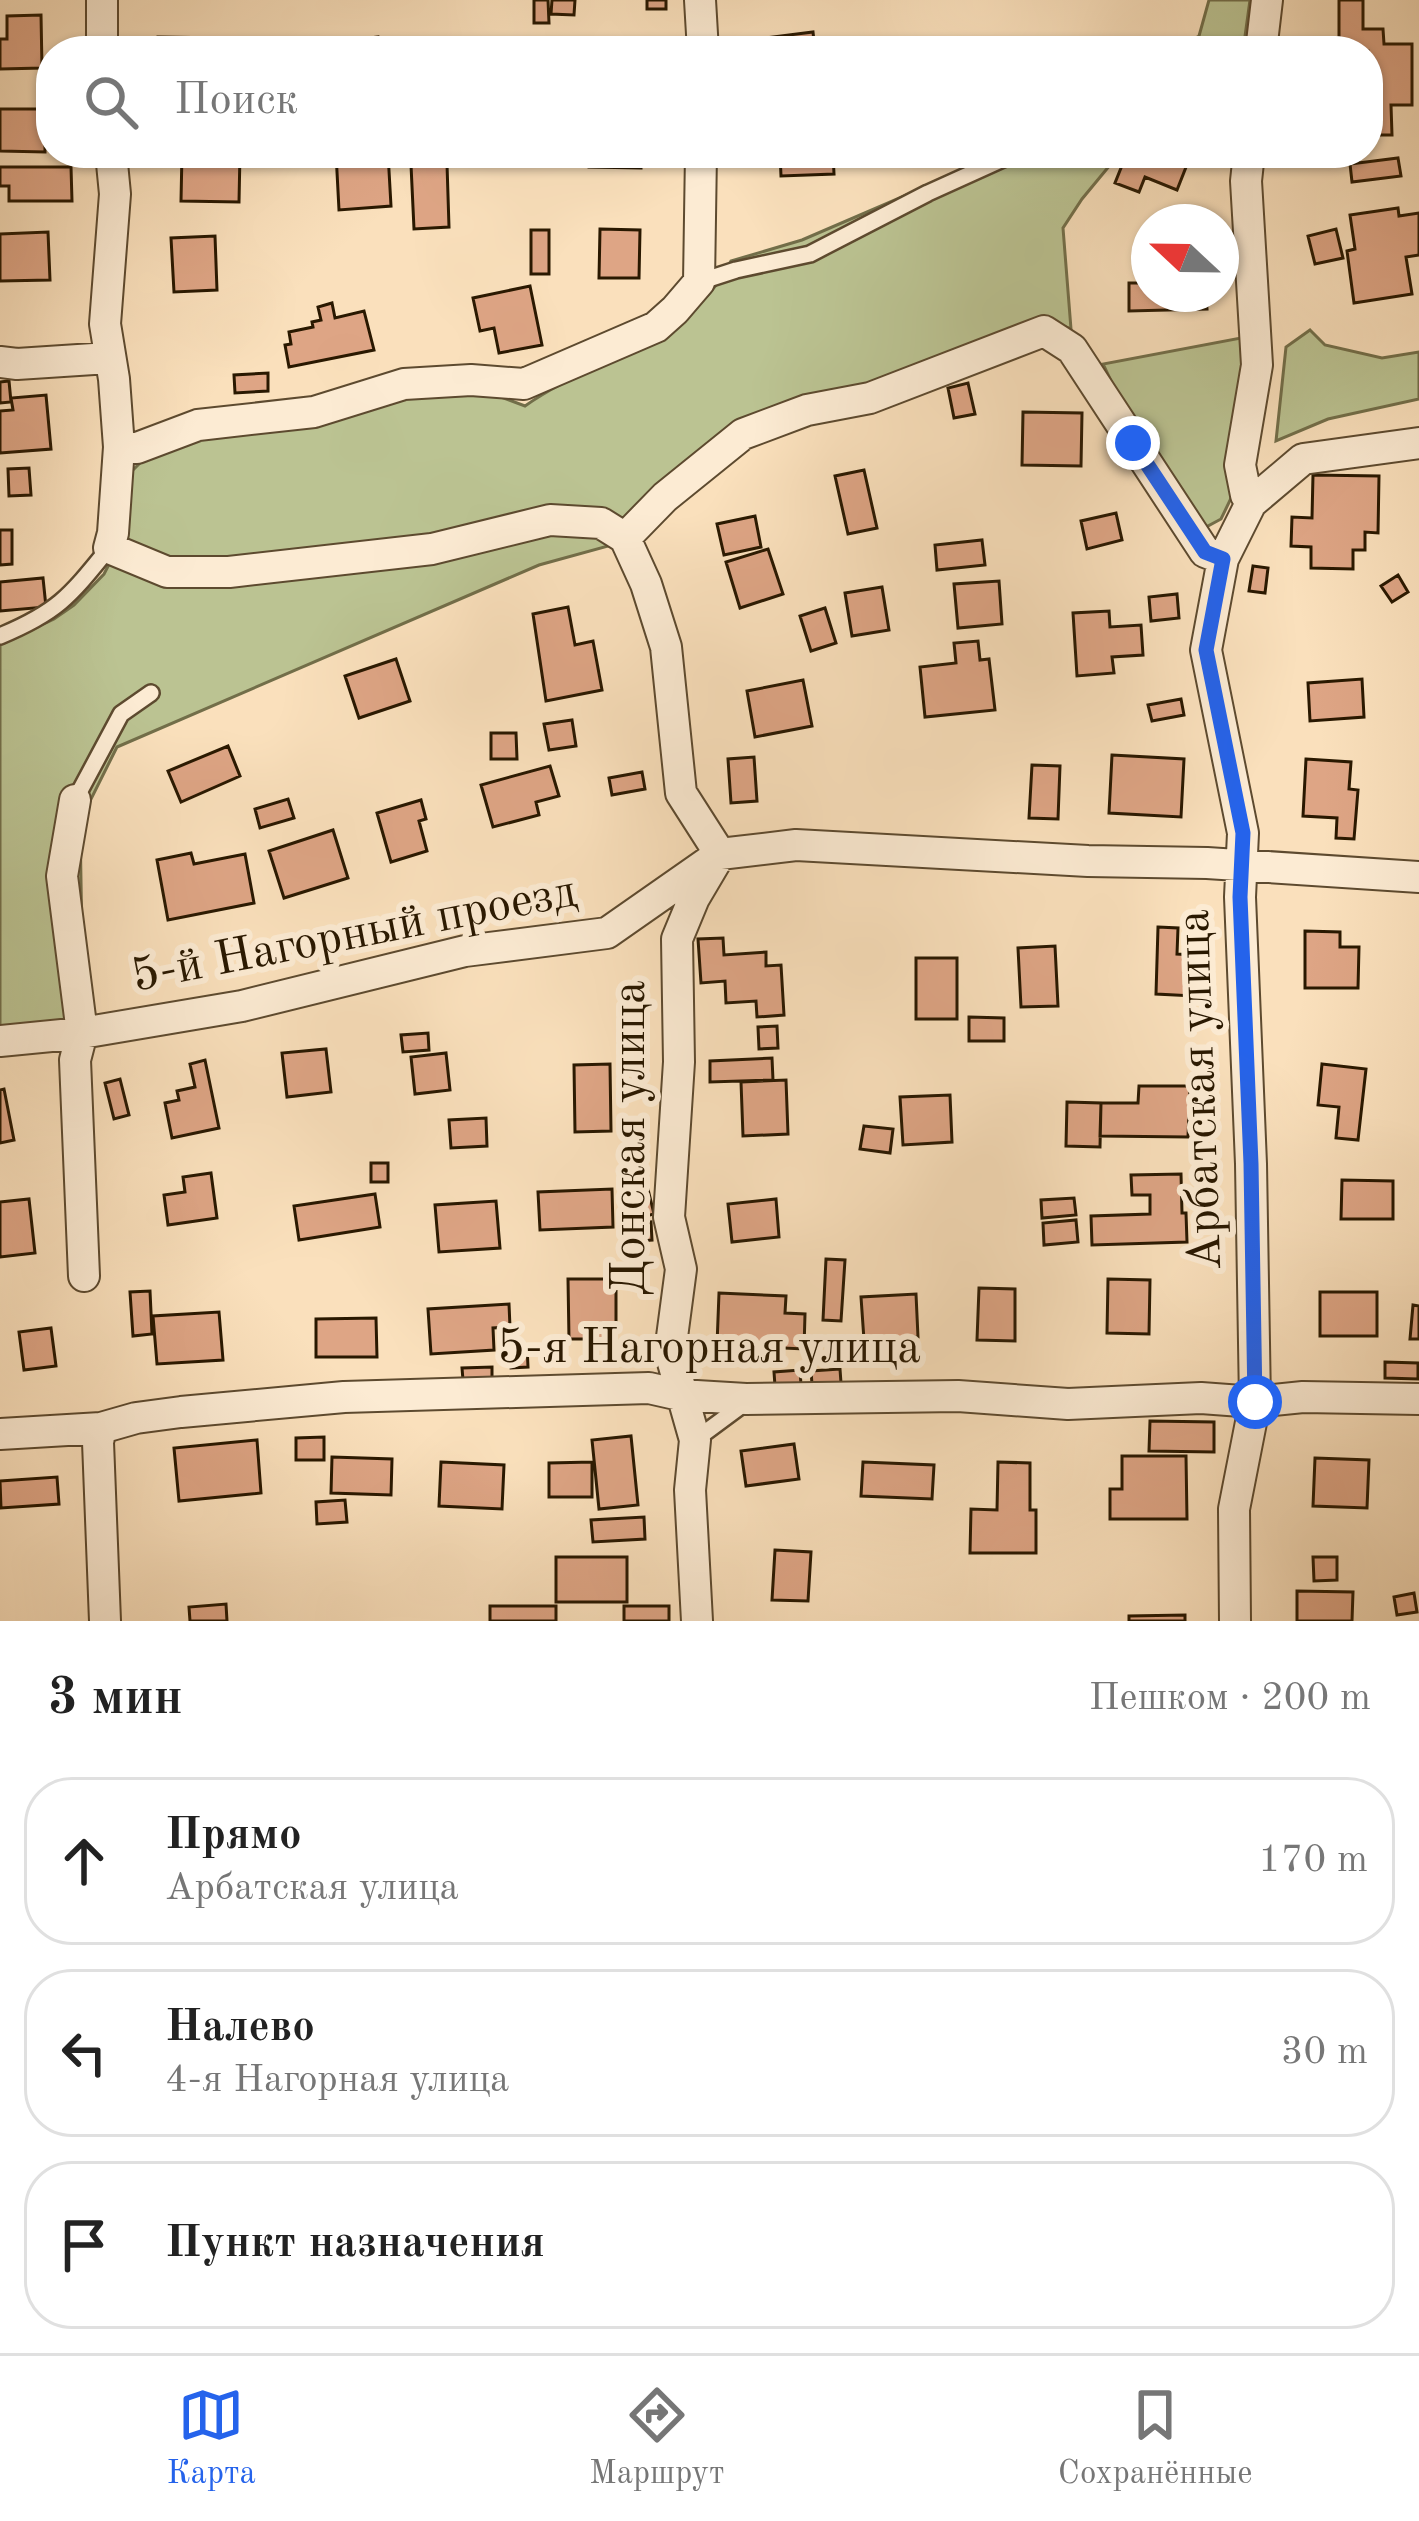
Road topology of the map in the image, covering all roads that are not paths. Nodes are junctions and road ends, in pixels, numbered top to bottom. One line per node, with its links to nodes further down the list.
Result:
1 (102, 0): 4 (street)
2 (700, 0): 5 (street)
3 (1268, 0): 6 (street)
4 (102, 36)
5 (702, 36)
6 (1263, 36)
7 (112, 168): 12 (street)
8 (701, 168): 11 (street)
9 (983, 168): 11 (lane)
10 (1247, 168): 16 (street)
11 (699, 282): 15 (street)
12 (109, 358): 13 (street); 15 (street)
13 (0, 362)
14 (1419, 443): 16 (street)
15 (119, 447): 18 (street)
16 (1251, 503): 19 (street, Арбатская улица)
17 (625, 538): 18 (street); 19 (street); 23 (street)
18 (109, 548): 20 (lane)
19 (1223, 559): 24 (street, Арбатская улица)
20 (0, 636)
21 (151, 693): 22 (lane)
22 (75, 800): 26 (street)
23 (720, 854): 24 (street, 5-й Нагорный проезд); 26 (street, 5-й Нагорный проезд); 29 (street, Донская улица)
24 (1240, 866): 25 (street, 5-й Нагорный проезд); 32 (street, Арбатская улица)
25 (1419, 878)
26 (82, 1033): 27 (street, 5-й Нагорный проезд); 28 (street)
27 (0, 1041)
28 (84, 1276)
29 (680, 1395): 30 (street, 5-я Нагорная улица); 33 (street, 5-я Нагорная улица); 35 (street, Донская улица)
30 (746, 1399): 32 (street, 5-я Нагорная улица); 35 (lane)
31 (1419, 1399): 32 (street, 5-я Нагорная улица)
32 (1255, 1402): 38 (street, Арбатская улица)
33 (101, 1428): 34 (street, 5-я Нагорная улица); 36 (street)
34 (0, 1434)
35 (695, 1440): 37 (street, Донская улица)
36 (105, 1621)
37 (697, 1621)
38 (1235, 1621)

